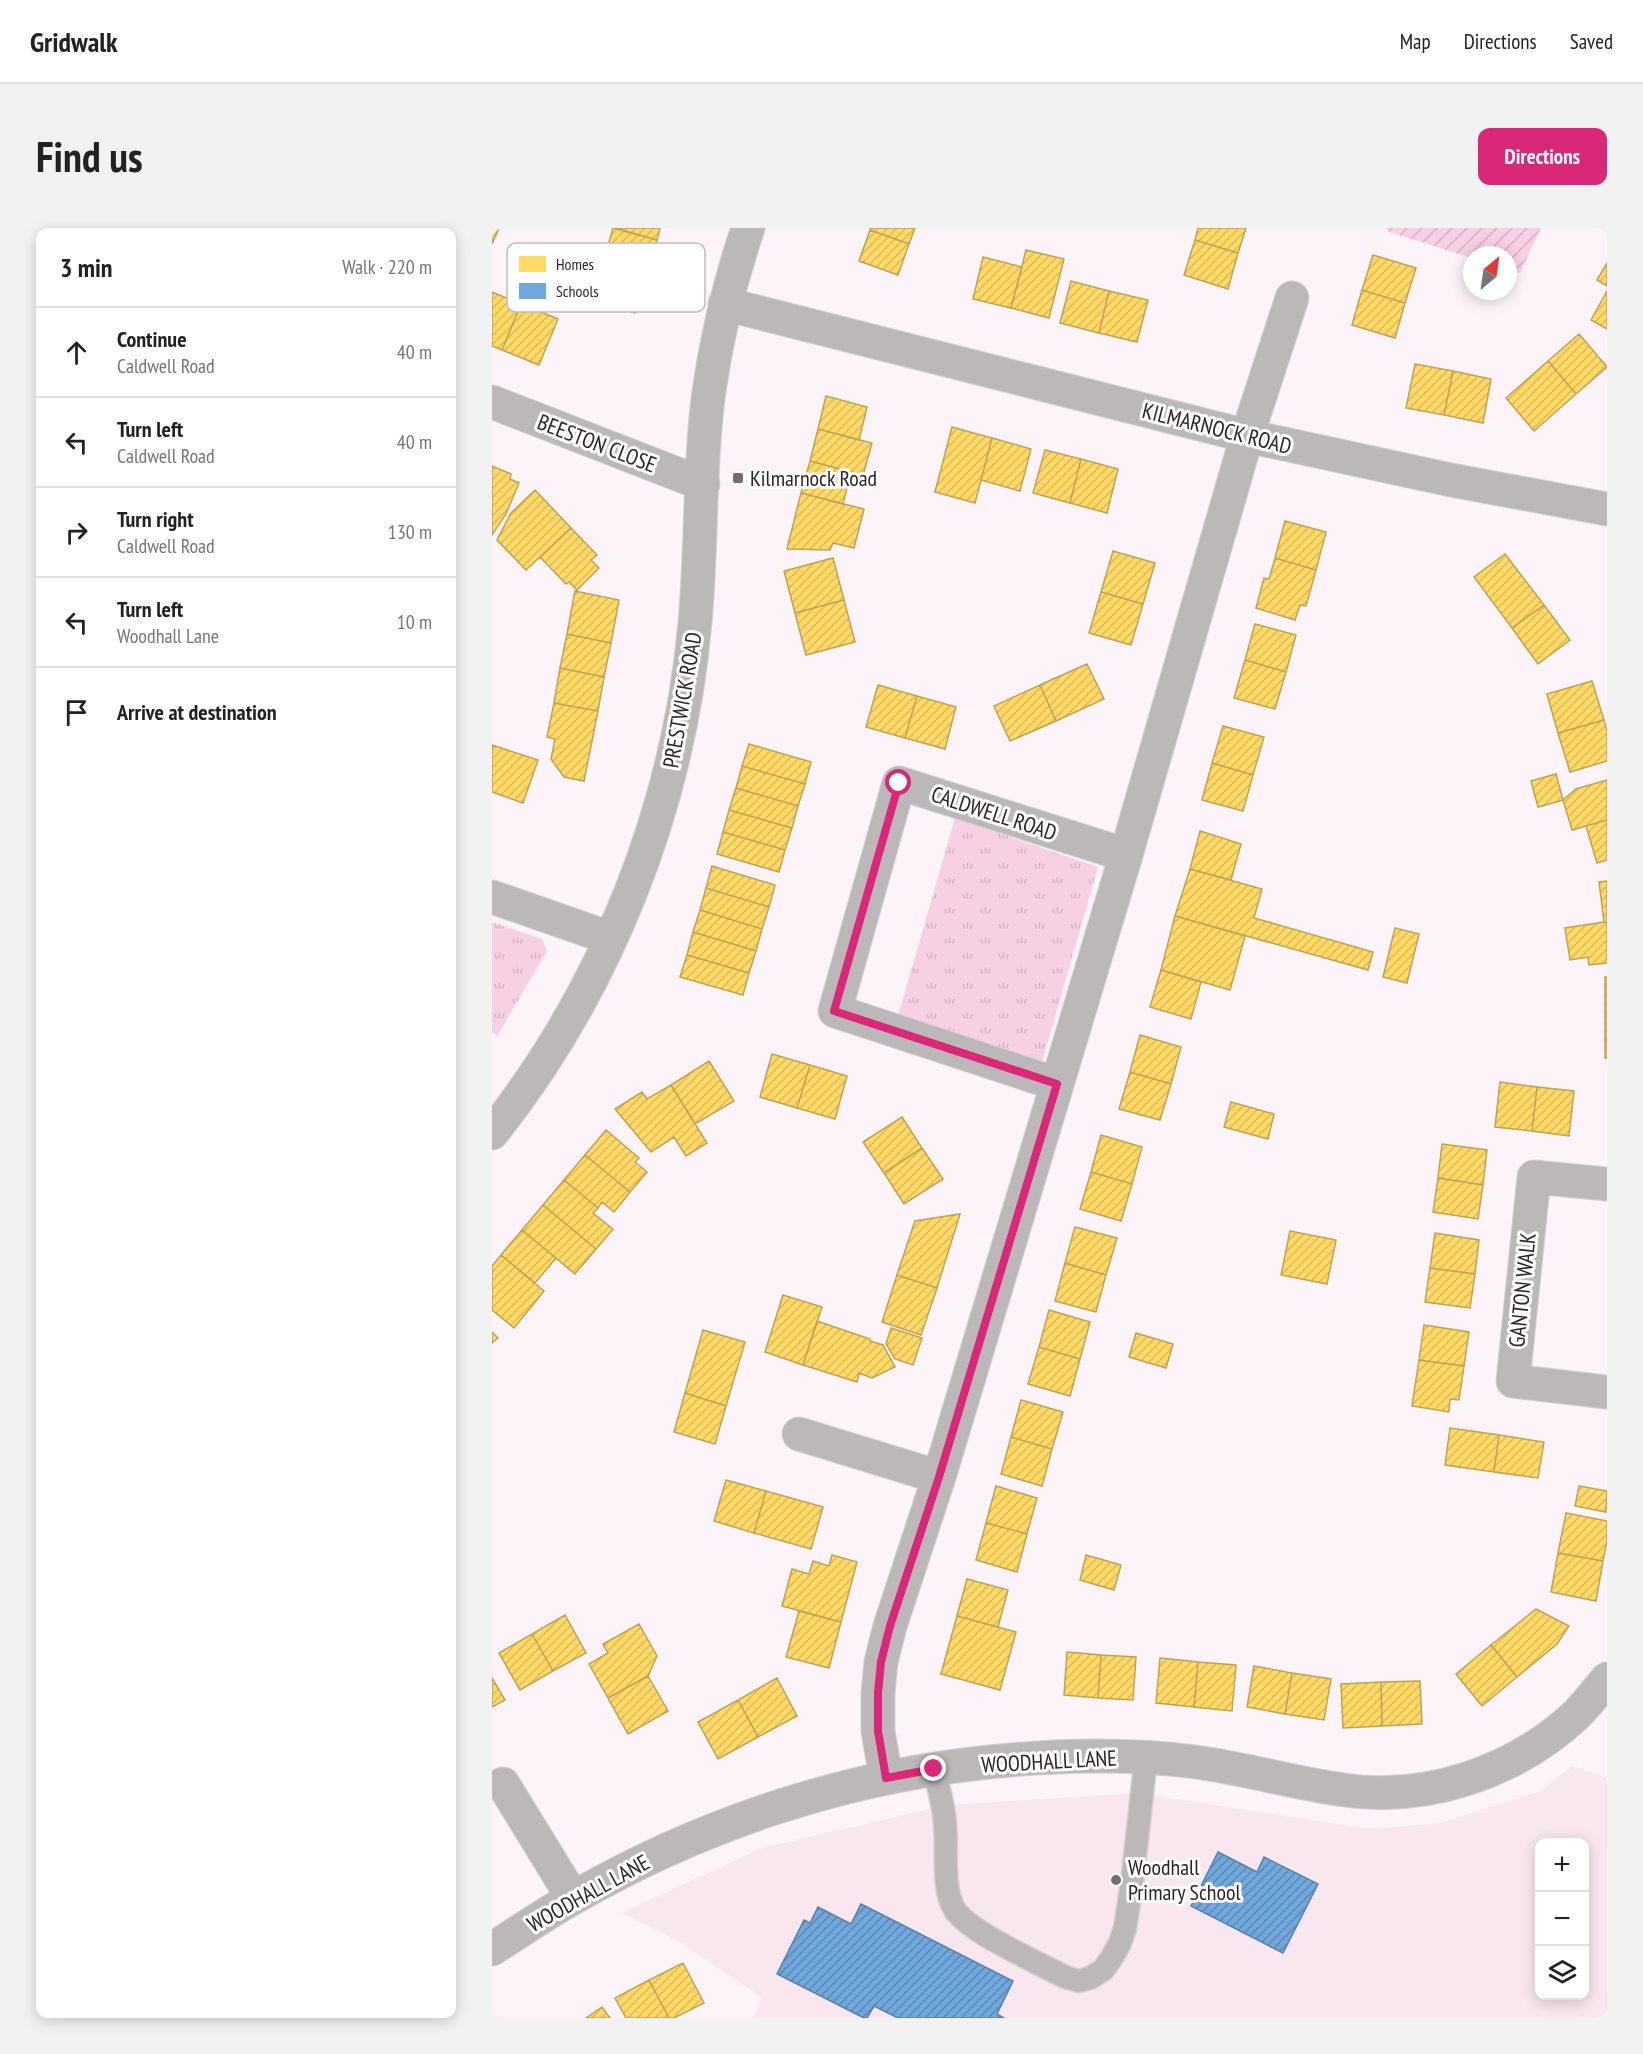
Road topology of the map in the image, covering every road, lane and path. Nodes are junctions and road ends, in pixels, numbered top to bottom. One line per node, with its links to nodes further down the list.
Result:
1 (748, 228): 3 (main road, PRESTWICK ROAD)
2 (1292, 298): 5 (street)
3 (725, 304): 5 (street, KILMARNOCK ROAD); 6 (main road, PRESTWICK ROAD)
4 (492, 402): 6 (street, BEESTON CLOSE)
5 (1247, 436): 7 (street, KILMARNOCK ROAD); 8 (street)
6 (703, 484): 10 (main road, PRESTWICK ROAD)
7 (1607, 509)
8 (1126, 855): 11 (street); 11 (street, CALDWELL ROAD)
9 (492, 897): 10 (street)
10 (610, 939): 12 (main road, PRESTWICK ROAD)
11 (1057, 1084): 16 (street)
12 (492, 1133)
13 (1607, 1184): 14 (street, GANTON WALK)
14 (1607, 1392)
15 (799, 1434): 16 (street)
16 (939, 1477): 20 (street)
17 (1607, 1678): 18 (street, WOODHALL LANE)
18 (1146, 1758): 19 (street, WOODHALL LANE); 19 (lane)
19 (934, 1769): 20 (street, WOODHALL LANE)
20 (886, 1778): 22 (street, WOODHALL LANE)
21 (503, 1784): 22 (street)
22 (573, 1898): 23 (street, WOODHALL LANE)
23 (492, 1949)

